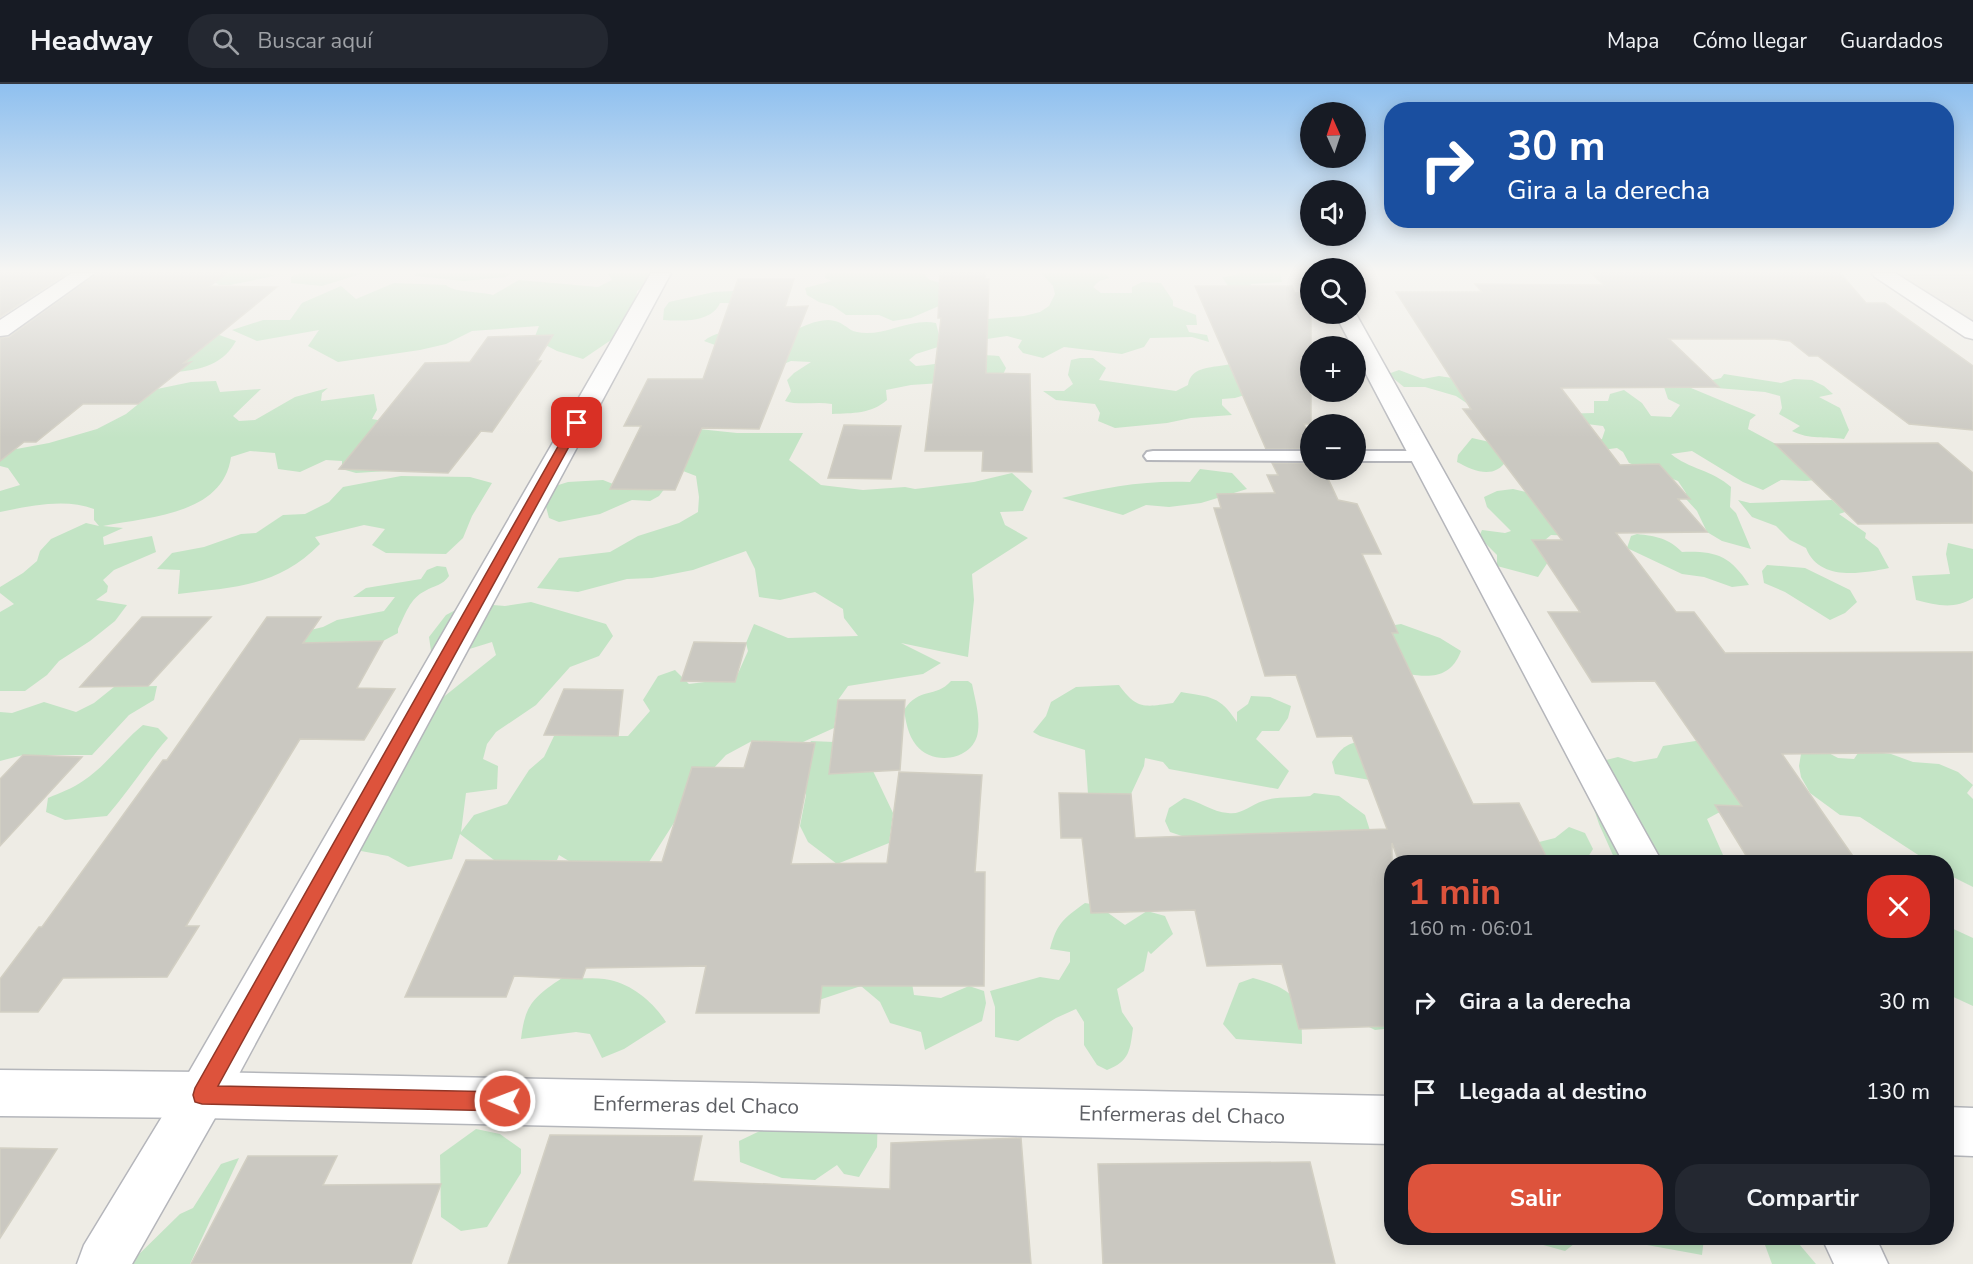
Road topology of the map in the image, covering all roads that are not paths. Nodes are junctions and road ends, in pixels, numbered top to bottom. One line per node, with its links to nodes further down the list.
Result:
1 (630, 328): 9 (street)
2 (1353, 328): 6 (street)
3 (1153, 456): 4 (lane)
4 (1300, 456)
5 (1366, 456): 6 (lane)
6 (1423, 456): 7 (street)
7 (1639, 855)
8 (0, 1093): 9 (street, Enfermeras del Chaco)
9 (202, 1095): 10 (street, Enfermeras del Chaco); 14 (street)
10 (1384, 1120)
11 (1954, 1131): 12 (street)
12 (1973, 1132)
13 (1852, 1245): 15 (street)
14 (103, 1264)
15 (1862, 1264)

